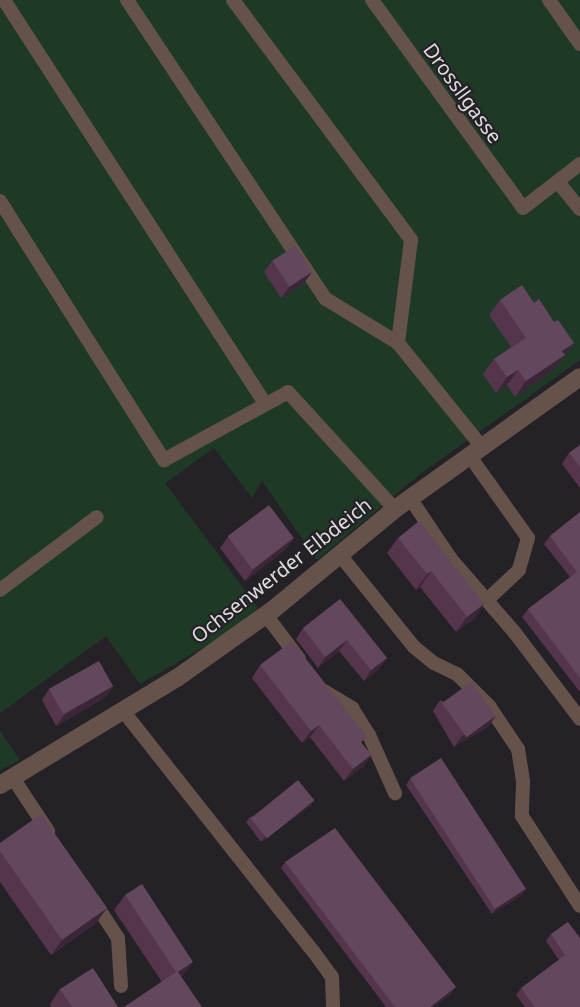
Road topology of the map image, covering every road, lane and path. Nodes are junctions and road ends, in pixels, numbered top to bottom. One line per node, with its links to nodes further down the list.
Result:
1 (4, 0): 13 (lane)
2 (127, 0): 11 (lane)
3 (233, 0): 11 (lane)
4 (372, 0): 8 (lane, Drossllgasse)
5 (549, 0): 6 (lane)
6 (580, 44)
7 (580, 164): 8 (lane)
8 (558, 182): 10 (lane)
9 (0, 201): 13 (lane)
10 (580, 209)
11 (398, 344): 14 (lane)
12 (580, 377): 14 (street, Ochsenwerder Elbdeich)
13 (265, 404): 16 (lane)
14 (475, 450): 15 (street, Ochsenwerder Elbdeich); 20 (lane)
15 (410, 498): 16 (street, Ochsenwerder Elbdeich); 20 (lane)
16 (395, 509): 18 (street, Ochsenwerder Elbdeich)
17 (96, 517): 19 (lane)
18 (340, 555): 21 (street, Ochsenwerder Elbdeich); 28 (lane)
19 (0, 590)
20 (486, 601): 23 (lane)
21 (266, 615): 22 (street, Ochsenwerder Elbdeich); 25 (lane)
22 (124, 712): 24 (street, Ochsenwerder Elbdeich); 30 (lane)
23 (580, 719)
24 (6, 781): 26 (lane)
25 (395, 793)
26 (59, 848)
27 (85, 888): 29 (lane)
28 (580, 906)
29 (121, 986)
30 (333, 1007)

